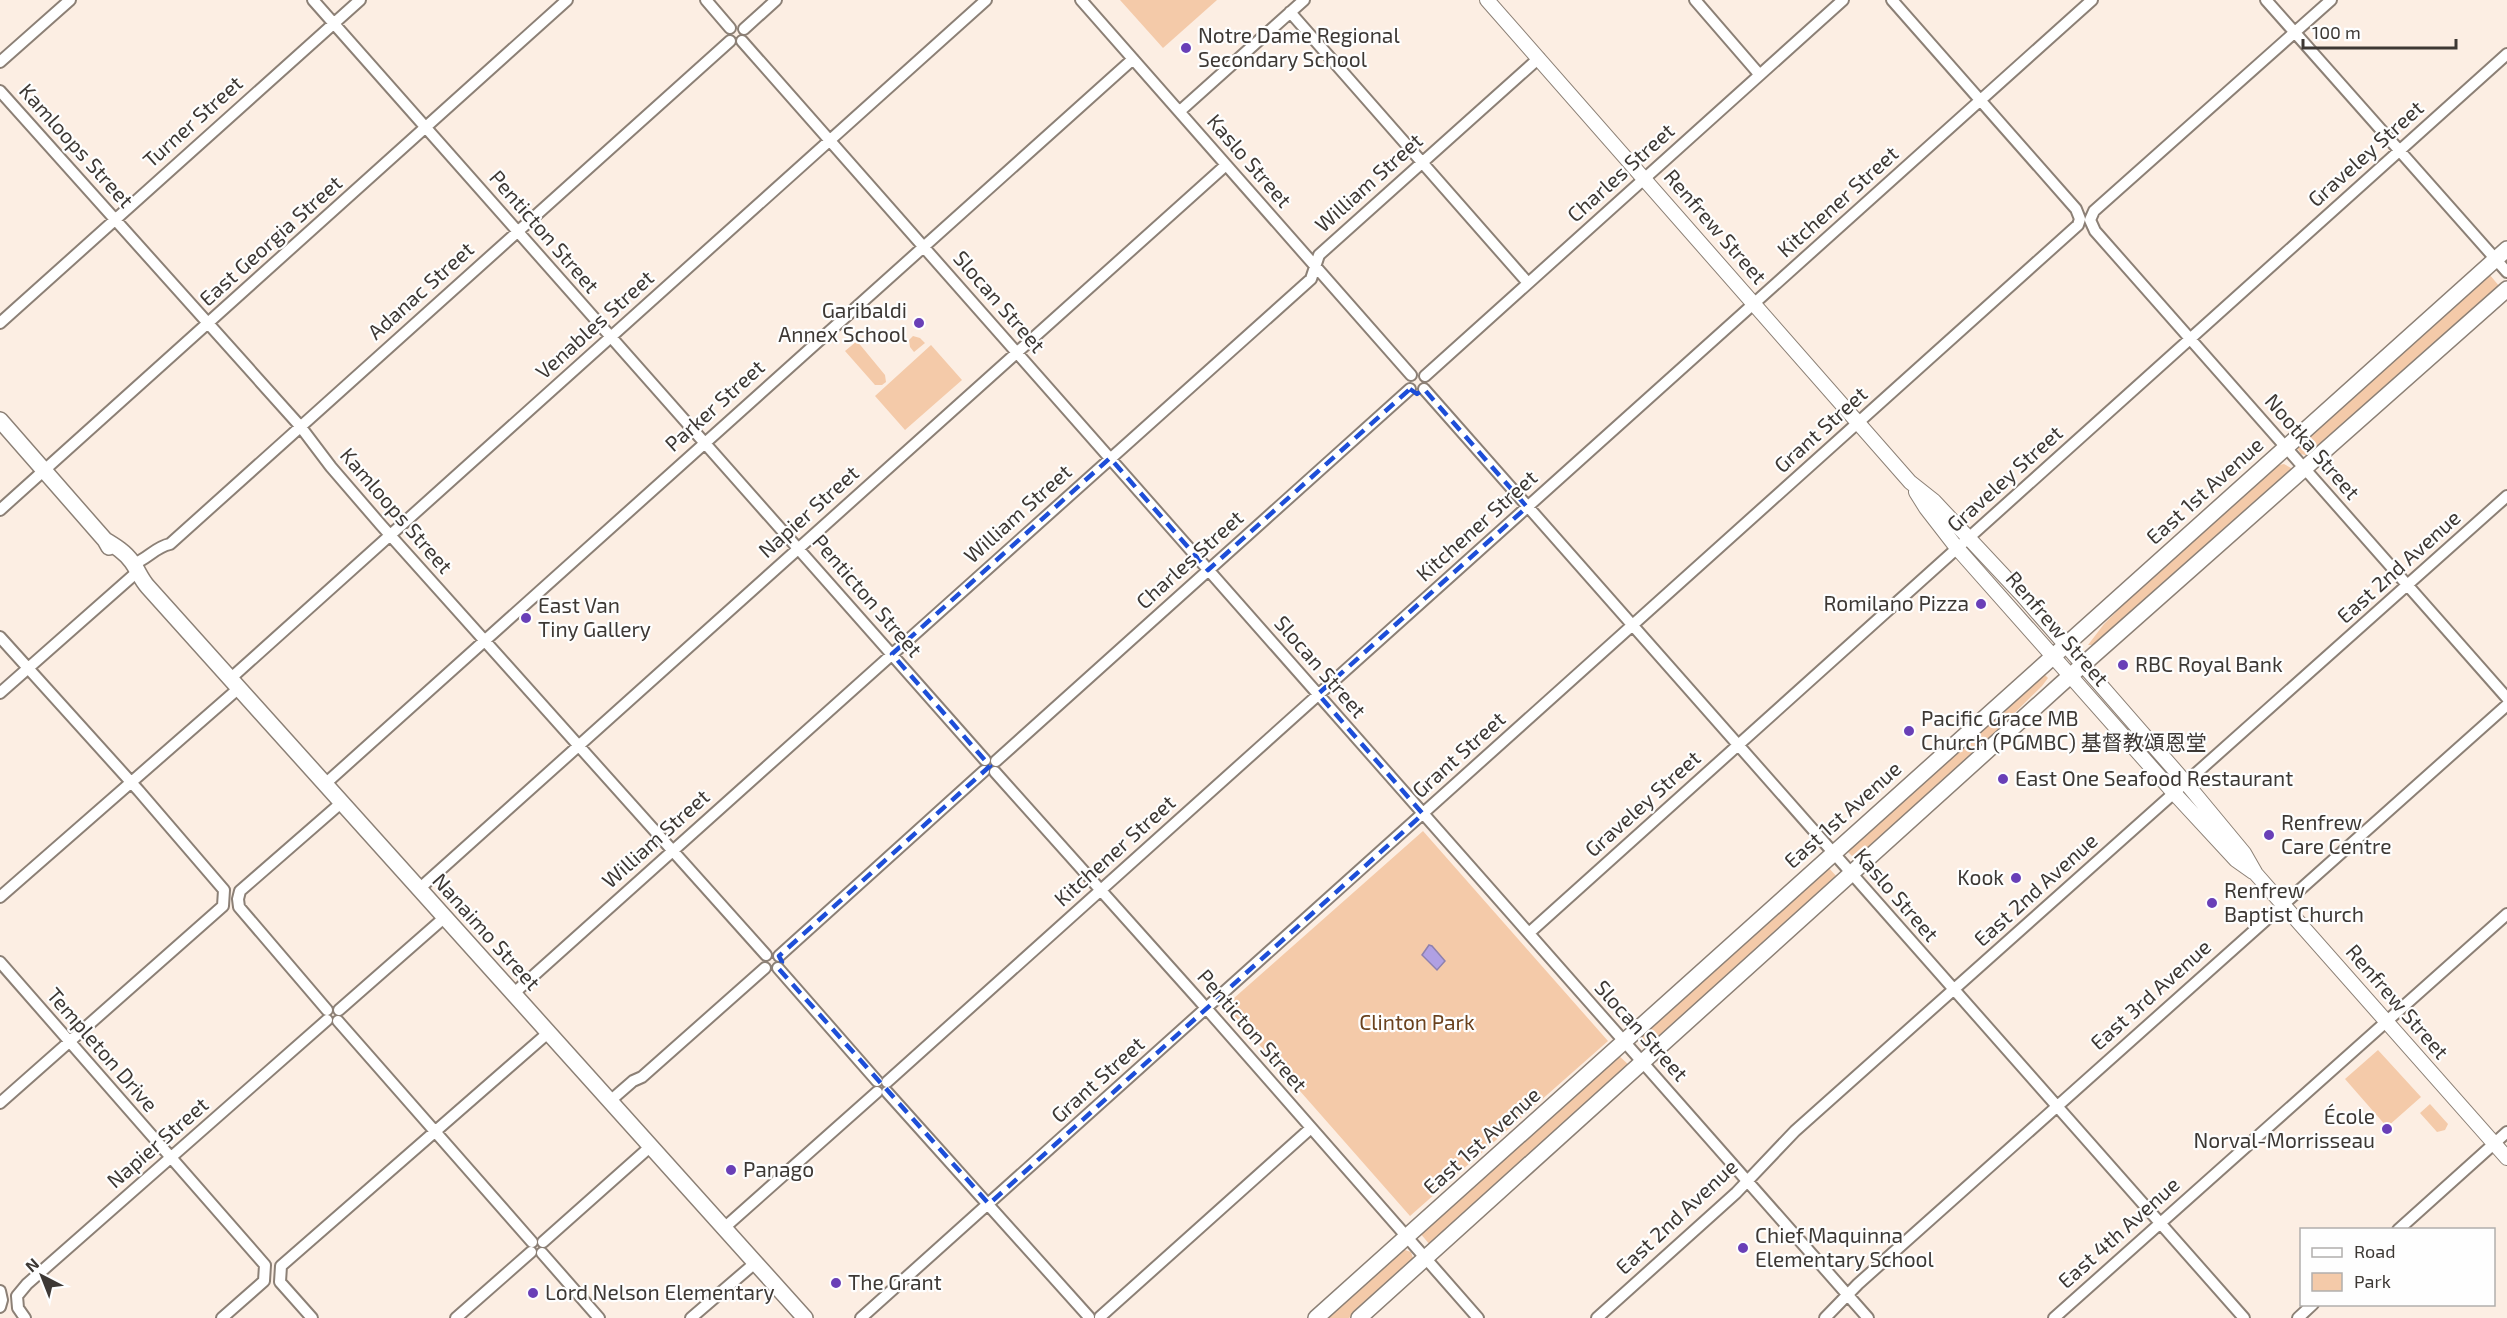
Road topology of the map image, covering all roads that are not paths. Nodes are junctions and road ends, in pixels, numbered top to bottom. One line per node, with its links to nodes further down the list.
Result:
1 (70, 0): 27 (street)
2 (313, 0): 18 (street, Penticton Street)
3 (360, 0): 18 (street, Turner Street)
4 (567, 0): 32 (street, East Georgia Street)
5 (706, 0): 19 (street)
6 (776, 0): 20 (street)
7 (986, 0): 33 (street, Venables Street)
8 (1081, 0): 26 (street, Kaslo Street)
9 (1304, 0): 17 (street)
10 (1487, 0): 25 (street, Renfrew Street)
11 (1695, 0): 28 (street)
12 (1843, 0): 28 (street, Charles Street)
13 (1892, 0): 30 (street, Nootka Street)
14 (2092, 0): 30 (street, Kitchener Street)
15 (2266, 0): 21 (street)
16 (2331, 0): 21 (street, Grant Street)
17 (1290, 12): 31 (street); 35 (street)
18 (334, 23): 32 (street, Penticton Street); 38 (street, Turner Street)
19 (730, 28): 20 (street); 22 (street)
20 (744, 29): 23 (street)
21 (2295, 33): 34 (street); 39 (street, Grant Street)
22 (730, 41): 23 (street); 40 (street, Adanac Street)
23 (742, 41): 33 (street, Slocan Street)
24 (2507, 54): 34 (street, Graveley Street)
25 (1539, 57): 35 (street, William Street); 37 (street, Renfrew Street)
26 (1133, 59): 31 (street, Kaslo Street); 41 (street, Parker Street)
27 (0, 62)
28 (1759, 74): 37 (street, Charles Street)
29 (0, 90): 38 (street, Kamloops Street)
30 (1980, 101): 39 (street, Nootka Street); 47 (street, Kitchener Street)
31 (1180, 111): 36 (street, Kaslo Street)
32 (426, 127): 40 (street, Penticton Street); 49 (street, East Georgia Street)
33 (830, 140): 41 (street, Slocan Street); 50 (street, Venables Street)
34 (2400, 151): 42 (street); 51 (street, Graveley Street)
35 (1421, 161): 43 (street, William Street); 45 (street)
36 (1226, 165): 43 (street, Kaslo Street); 52 (street, Napier Street)
37 (1645, 178): 45 (street, Charles Street); 47 (street, Renfrew Street)
38 (115, 219): 48 (street, Turner Street); 49 (street, Kamloops Street)
39 (2085, 219): 51 (street, Nootka Street); 58 (street, Grant Street)
40 (517, 231): 50 (street, Penticton Street); 59 (street, Adanac Street)
41 (923, 246): 52 (street, Slocan Street); 60 (street, Parker Street)
42 (2501, 254): 44 (street); 61 (main road, East 1st Avenue)
43 (1316, 265): 53 (street, Kaslo Street); 62 (street, William Street)
44 (2507, 272)
45 (1528, 283): 54 (street, Charles Street)
46 (2507, 289): 63 (main road)
47 (1754, 304): 58 (street, Renfrew Street); 67 (street, Kitchener Street)
48 (0, 323)
49 (208, 323): 59 (street, Kamloops Street); 64 (street, East Georgia Street)
50 (611, 337): 60 (street, Penticton Street); 69 (street, Venables Street)
51 (2190, 338): 61 (street, Nootka Street); 70 (street, Graveley Street)
52 (1017, 352): 62 (street, Slocan Street); 71 (street, Napier Street)
53 (1411, 375): 54 (street); 55 (street)
54 (1425, 376): 56 (street)
55 (1410, 388): 56 (street); 74 (street, Charles Street)
56 (1424, 389): 67 (street, Kaslo Street)
57 (0, 420): 64 (main road, Nanaimo Street)
58 (1858, 423): 65 (street, Renfrew Street); 76 (street, Grant Street)
59 (300, 426): 69 (street, Kamloops Street); 73 (street, Adanac Street)
60 (704, 443): 71 (street, Penticton Street); 78 (street, Parker Street)
61 (2286, 447): 63 (street, Nootka Street); 79 (main road, East 1st Avenue)
62 (1110, 458): 74 (street, Slocan Street); 80 (street, William Street)
63 (2305, 469): 75 (street, Nootka Street); 82 (main road)
64 (45, 471): 68 (street, East Georgia Street); 73 (main road, Nanaimo Street)
65 (1910, 482): 70 (street, Renfrew Street); 72 (street, Renfrew Street)
66 (2507, 496): 75 (street, East 2nd Avenue)
67 (1527, 507): 76 (street, Kaslo Street); 87 (street, Kitchener Street)
68 (0, 510)
69 (391, 536): 78 (street, Kamloops Street); 85 (street, Venables Street)
70 (1969, 537): 72 (street, Graveley Street); 79 (street, Renfrew Street)
71 (798, 548): 80 (street, Penticton Street); 90 (street, Napier Street)
72 (1957, 548): 81 (street, Renfrew Street); 91 (street, Graveley Street)
73 (135, 568): 83 (street, Adanac Street); 85 (main road, Nanaimo Street)
74 (1209, 570): 87 (street, Slocan Street); 92 (street, Charles Street)
75 (2408, 585): 88 (street, Nootka Street); 94 (street, East 2nd Avenue)
76 (1632, 626): 91 (street, Kaslo Street); 98 (street, Grant Street)
77 (0, 637): 83 (street)
78 (485, 639): 90 (street, Kamloops Street); 95 (street, Parker Street)
79 (2066, 645): 81 (main road, East 1st Avenue); 82 (street, Renfrew Street)
80 (892, 654): 92 (street, Penticton Street); 99 (street, William Street)
81 (2054, 655): 84 (street, Renfrew Street); 100 (main road, East 1st Avenue)
82 (2083, 665): 84 (main road); 94 (street, Renfrew Street)
83 (28, 669): 86 (street, Adanac Street); 93 (street)
84 (2071, 675): 96 (street, Renfrew Street); 101 (main road)
85 (235, 684): 93 (street, Venables Street); 95 (main road, Nanaimo Street)
86 (0, 693)
87 (1318, 694): 98 (street, Slocan Street); 104 (street, Kitchener Street)
88 (2507, 699)
89 (2507, 705): 106 (street, East 3rd Avenue)
90 (579, 745): 99 (street, Kamloops Street); 103 (street, Napier Street)
91 (1737, 745): 100 (street, Kaslo Street); 109 (street, Graveley Street)
92 (990, 766): 104 (street, Penticton Street); 111 (street, Charles Street)
93 (131, 783): 105 (street, Venables Street); 122 (street)
94 (2186, 783): 96 (street, East 2nd Avenue); 102 (street, Renfrew Street)
95 (325, 784): 97 (main road, Nanaimo Street)
96 (2174, 793): 102 (street, Renfrew Street); 115 (street, East 2nd Avenue)
97 (341, 803): 103 (main road, Nanaimo Street); 118 (street)
98 (1423, 814): 109 (street, Slocan Street); 117 (street, Grant Street)
99 (673, 850): 110 (street, Kamloops Street); 116 (street, William Street)
100 (1833, 852): 101 (street, Kaslo Street); 121 (main road, East 1st Avenue)
101 (1852, 874): 115 (street, Kaslo Street); 123 (main road)
102 (2256, 874): 106 (street, Renfrew Street)
103 (419, 889): 108 (main road, Nanaimo Street)
104 (1101, 891): 117 (street, Penticton Street); 124 (street, Kitchener Street)
105 (0, 897)
106 (2282, 904): 119 (street, Renfrew Street); 127 (street, East 3rd Avenue)
107 (2507, 914): 119 (street, East 4th Avenue)
108 (445, 917): 116 (main road, Nanaimo Street); 118 (street, Napier Street)
109 (1529, 933): 121 (street, Slocan Street)
110 (766, 955): 111 (street); 113 (street)
111 (779, 956): 114 (street)
112 (0, 962): 122 (street, Templeton Drive)
113 (765, 968): 114 (street); 125 (street)
114 (778, 968): 124 (street)
115 (1953, 990): 127 (street, Kaslo Street); 135 (street, East 2nd Avenue)
116 (513, 994): 120 (main road, Nanaimo Street)
117 (1207, 1009): 128 (street, Penticton Street); 136 (street, Grant Street)
118 (333, 1015): 129 (street); 133 (street, Napier Street)
119 (2386, 1022): 131 (street, Renfrew Street); 137 (street, East 4th Avenue)
120 (548, 1033): 125 (main road, Nanaimo Street); 129 (street)
121 (1624, 1041): 123 (street, Slocan Street); 140 (main road, East 1st Avenue)
122 (70, 1042): 126 (street); 133 (street, Templeton Drive)
123 (1643, 1063): 135 (street, Slocan Street); 142 (main road)
124 (882, 1087): 136 (street); 138 (street, Kitchener Street)
125 (610, 1101): 132 (main road, Nanaimo Street)
126 (0, 1103)
127 (2056, 1106): 137 (street, Kaslo Street); 145 (street, East 3rd Avenue)
128 (1311, 1128): 140 (street, Penticton Street); 156 (street)
129 (436, 1132): 141 (street); 150 (street)
130 (2507, 1132): 131 (street)
131 (2494, 1144): 134 (street, Renfrew Street); 139 (street)
132 (651, 1146): 138 (main road, Nanaimo Street); 141 (street)
133 (171, 1157): 148 (street, Napier Street); 149 (street, Templeton Drive)
134 (2507, 1158)
135 (1747, 1180): 145 (street, Slocan Street); 160 (street, East 2nd Avenue)
136 (988, 1204): 155 (street, Grant Street); 156 (street)
137 (2160, 1222): 163 (street, East 4th Avenue); 164 (street, Kaslo Street)
138 (724, 1228): 143 (main road, Nanaimo Street)
139 (2400, 1228)
140 (1407, 1237): 142 (street, Penticton Street); 157 (main road, East 1st Avenue)
141 (537, 1247): 151 (street); 152 (street)
142 (1426, 1258): 158 (main road); 159 (street, Penticton Street)
143 (755, 1263): 153 (street); 154 (main road, Nanaimo Street)
144 (0, 1291): 146 (street)
145 (1848, 1295): 161 (street, East 3rd Avenue); 162 (street, Slocan Street)
146 (1, 1306)
147 (2312, 1306): 165 (street)
148 (25, 1318)
149 (222, 1318)
150 (312, 1318)
151 (456, 1318)
152 (599, 1318)
153 (691, 1318)
154 (805, 1318)
155 (861, 1318)
156 (1095, 1318)
157 (1316, 1318)
158 (1359, 1318)
159 (1478, 1318)
160 (1597, 1318)
161 (1825, 1318)
162 (1868, 1318)
163 (2054, 1318)
164 (2244, 1318)
165 (2298, 1318)

